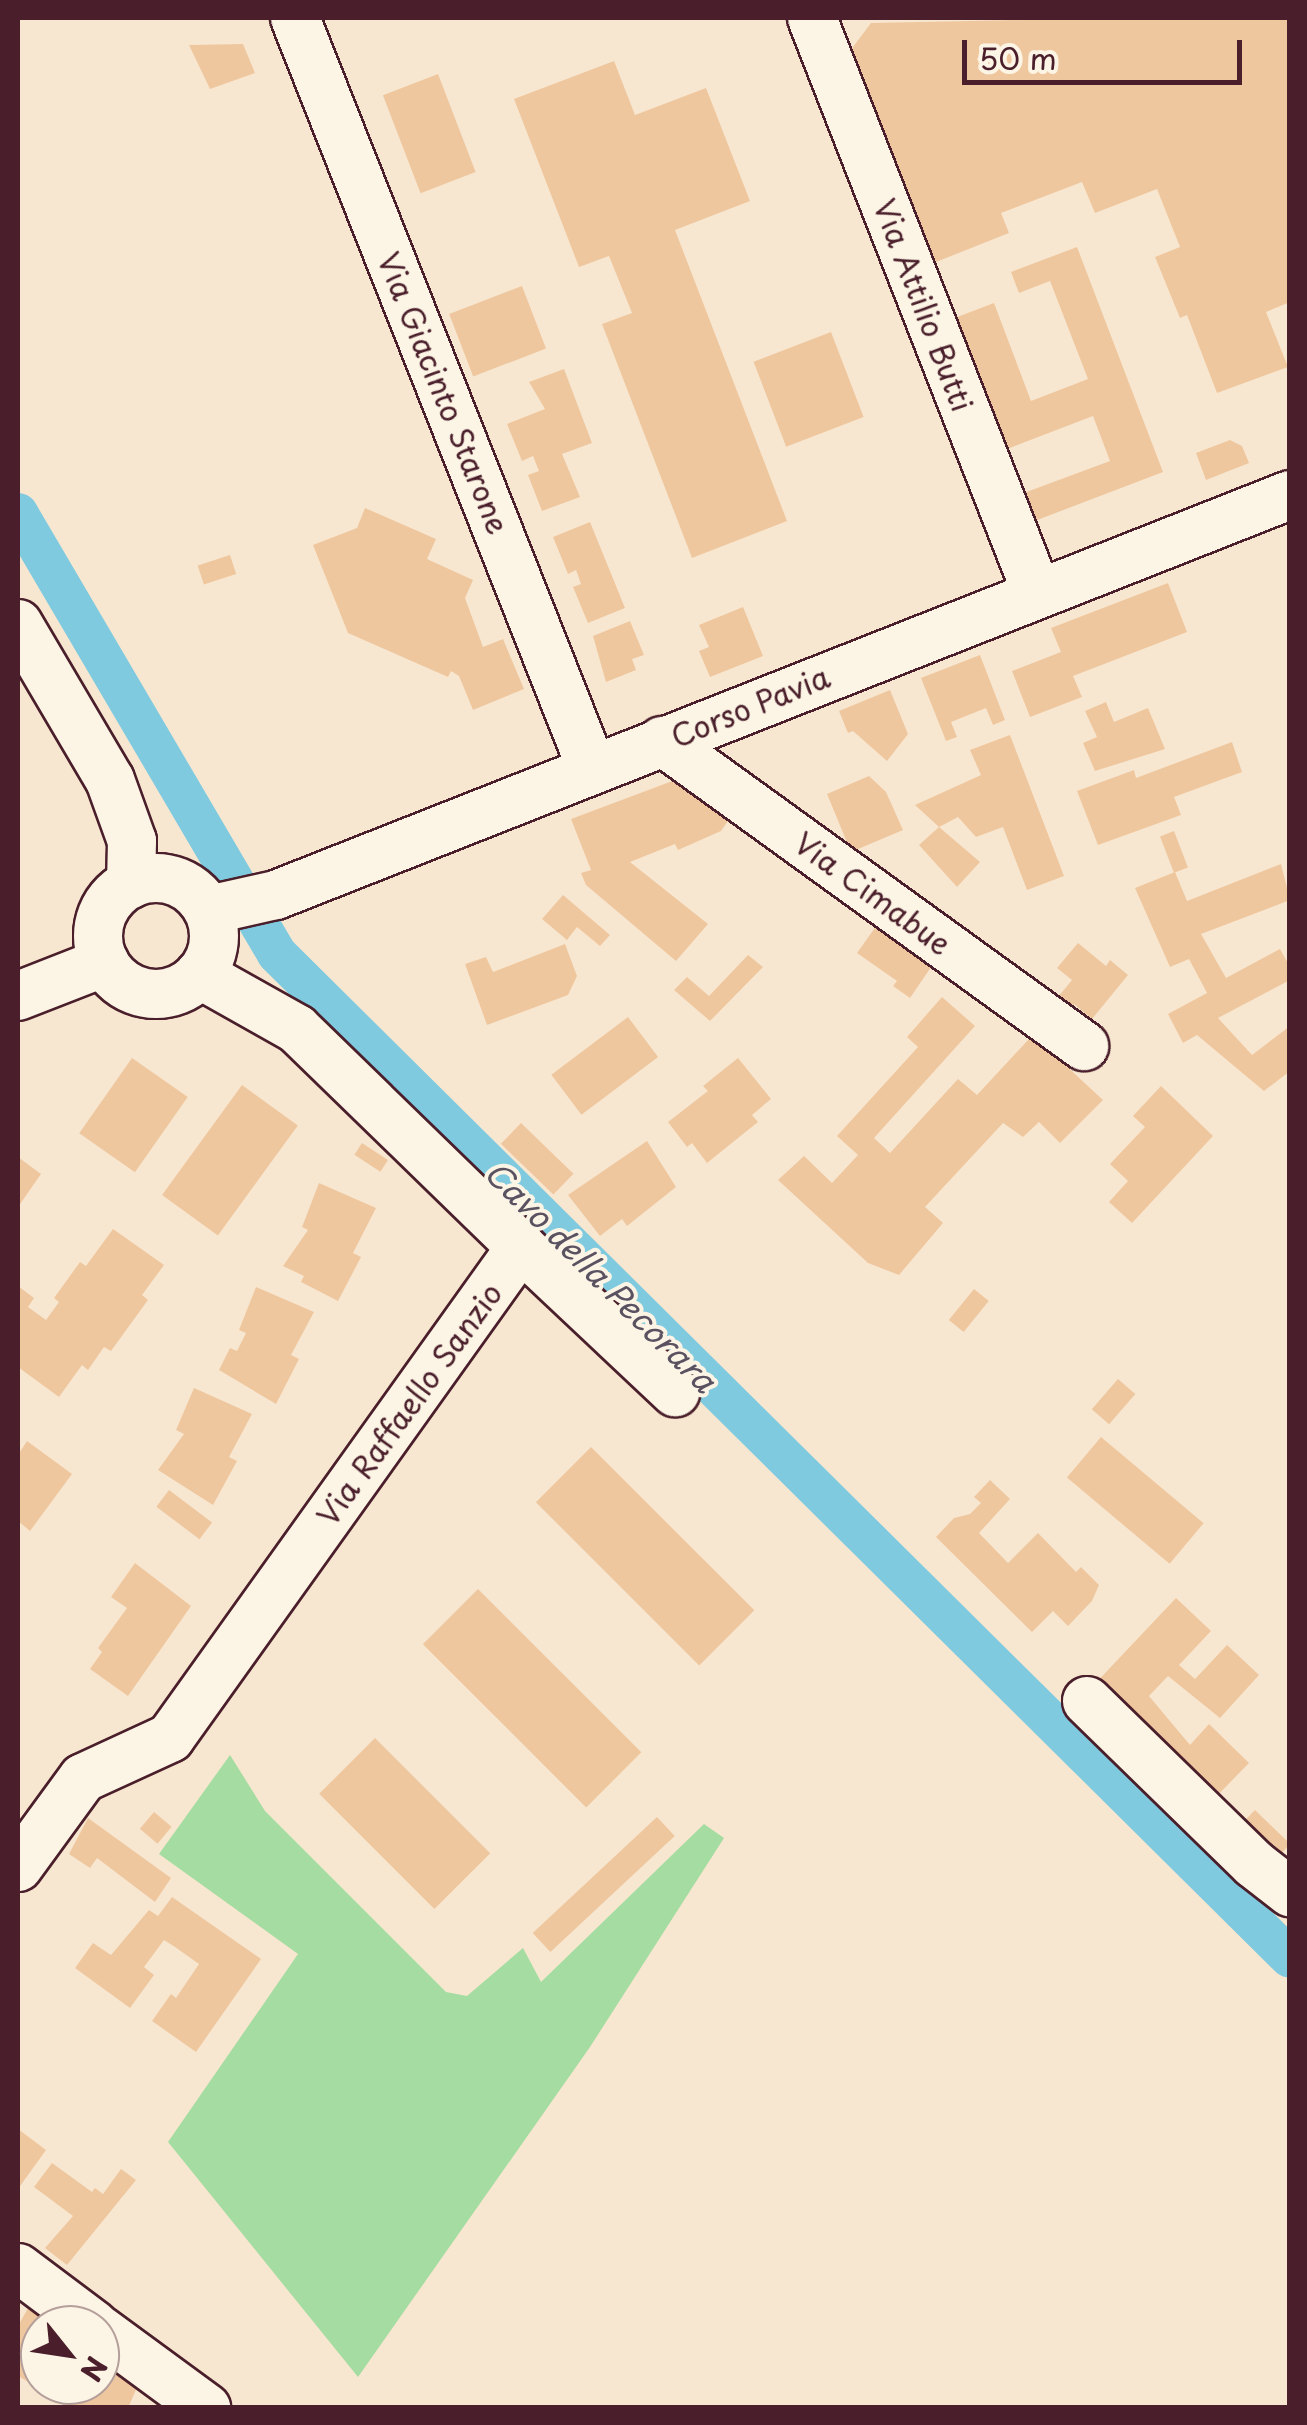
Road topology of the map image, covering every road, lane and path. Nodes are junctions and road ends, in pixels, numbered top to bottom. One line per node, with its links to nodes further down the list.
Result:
1 (295, 18): 7 (street, Via Giacinto Starone)
2 (812, 18): 4 (street, Via Attilio Butti)
3 (1290, 495): 4 (street, Corso Pavia)
4 (1037, 594): 6 (street, Corso Pavia)
5 (18, 624): 8 (street)
6 (662, 741): 7 (street, Corso Pavia); 13 (street, Via Cimabue)
7 (592, 769): 9 (street, Corso Pavia)
8 (131, 884): 9 (street); 10 (street)
9 (211, 910): 11 (street)
10 (105, 962): 11 (street); 12 (street)
11 (200, 974): 14 (street)
12 (18, 996)
13 (1084, 1046)
14 (521, 1247): 15 (street); 17 (street, Via Raffaello Sanzio)
15 (675, 1392)
16 (1087, 1700): 18 (street)
17 (18, 1867)
18 (1290, 1892)
19 (18, 2268): 20 (street)
20 (68, 2305)
21 (120, 2347): 22 (street)
22 (178, 2399)

